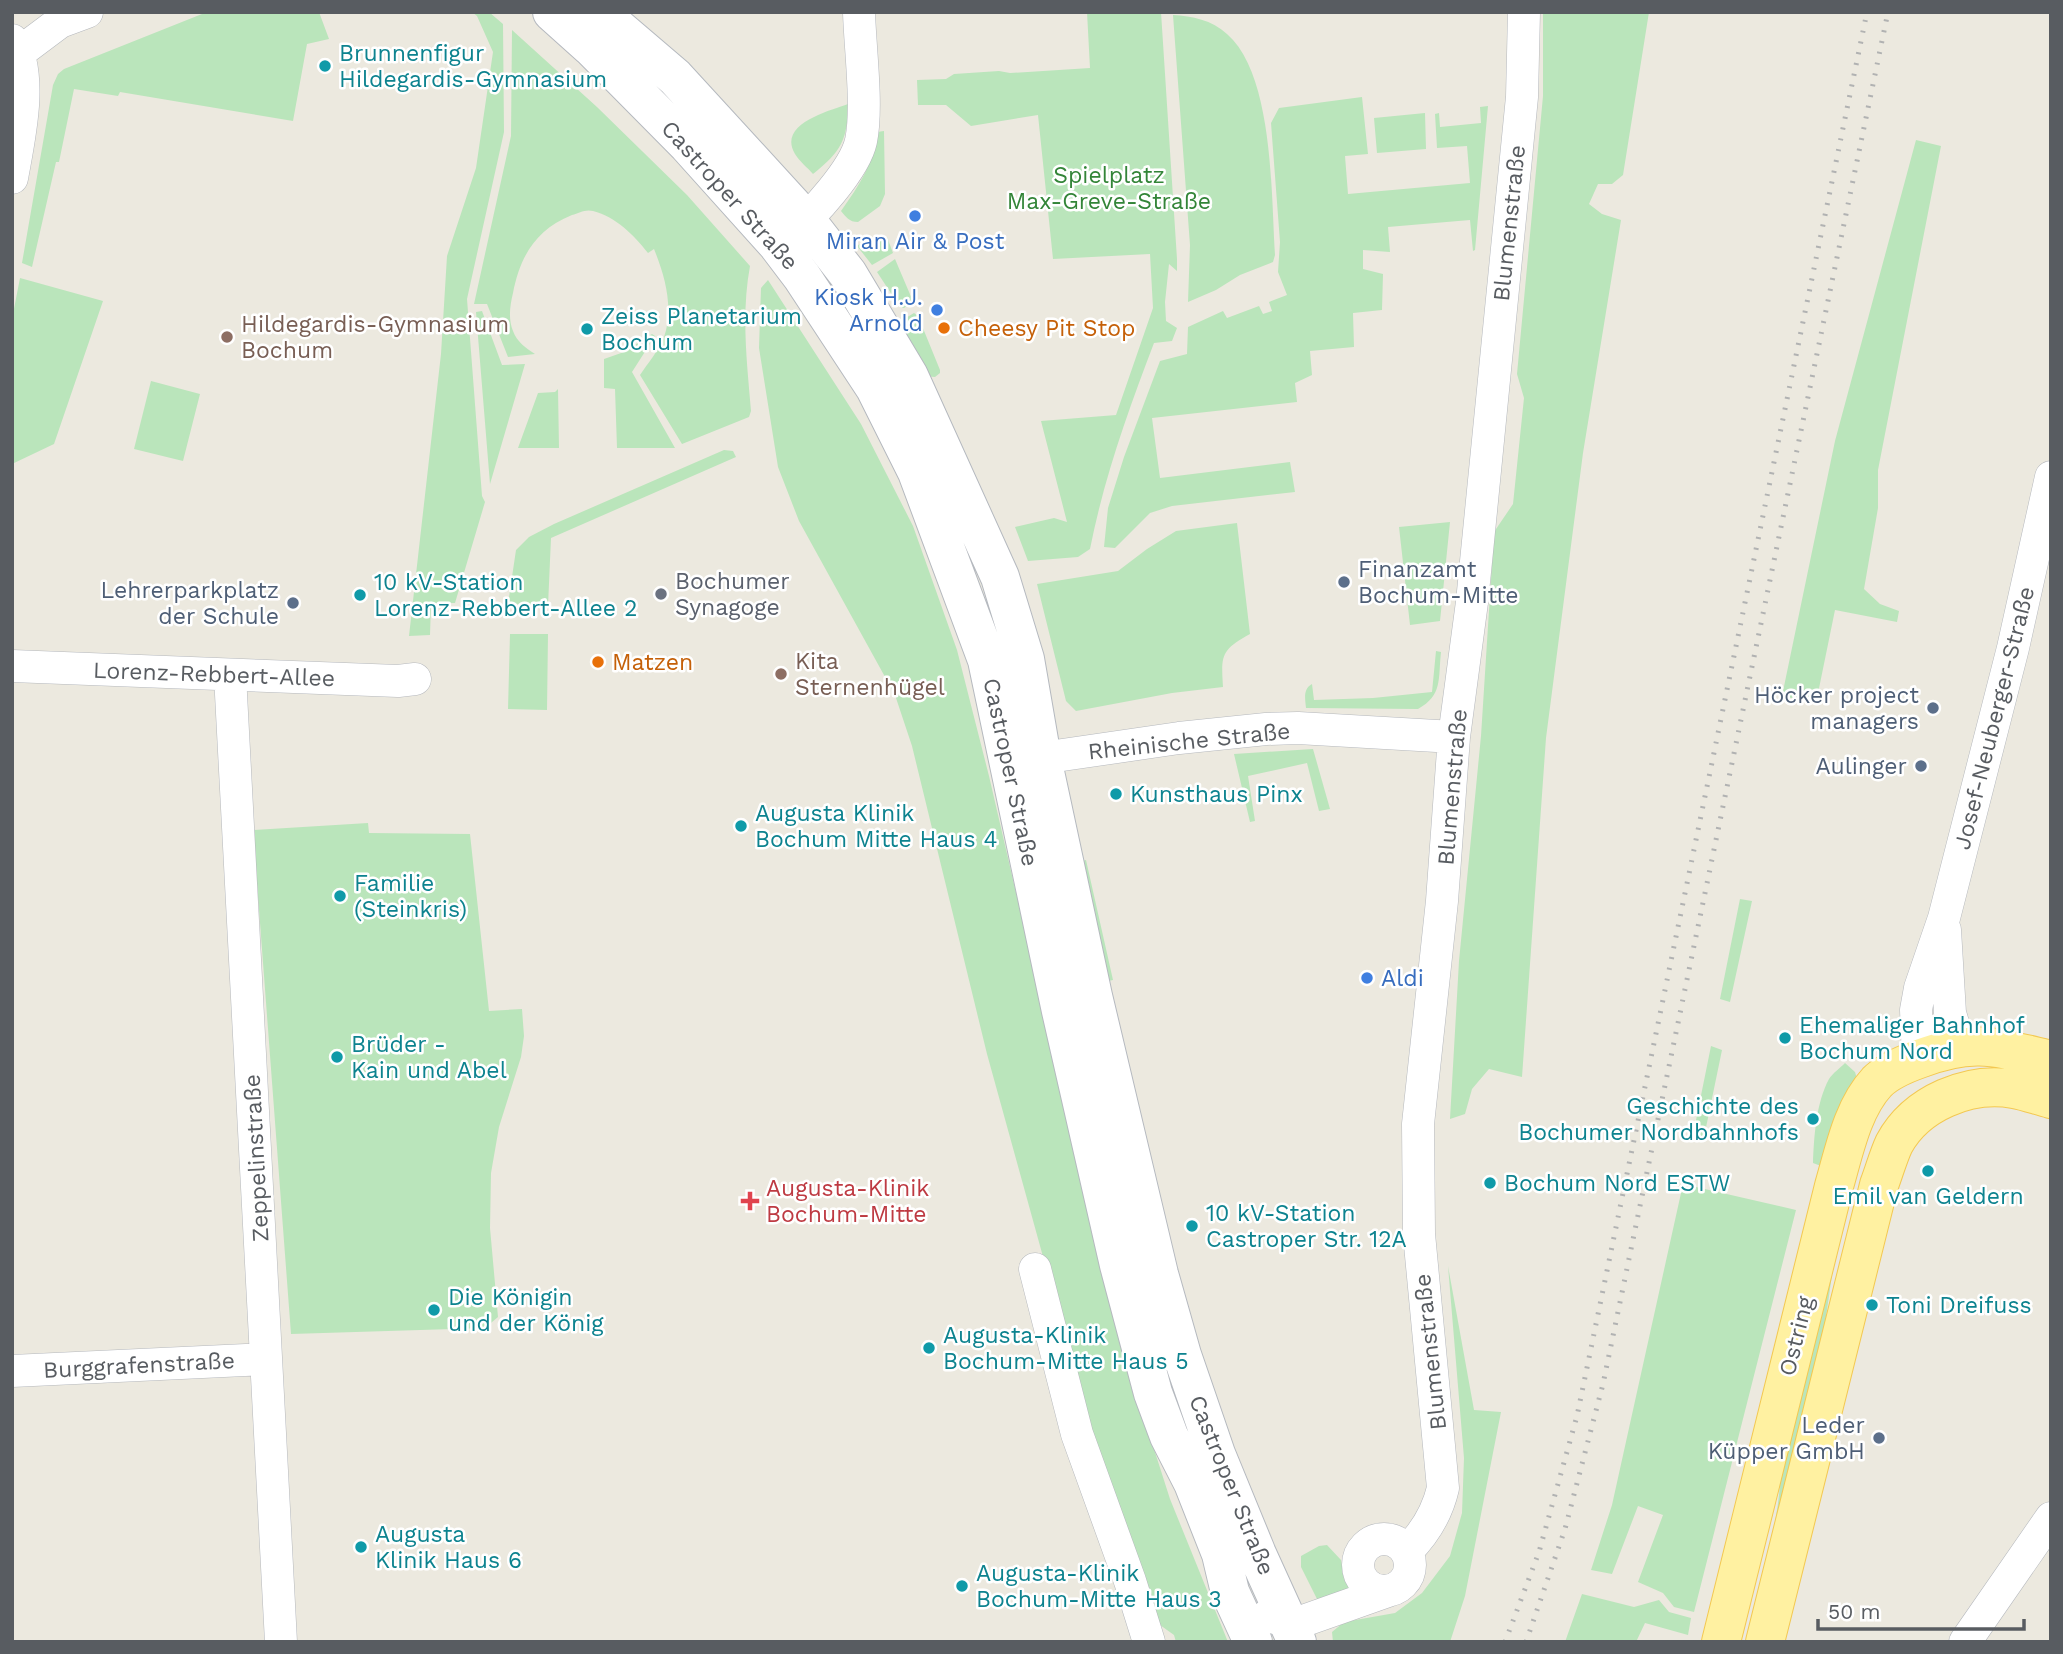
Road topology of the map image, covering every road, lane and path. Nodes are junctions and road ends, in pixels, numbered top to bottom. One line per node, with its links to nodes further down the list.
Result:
1 (552, 12): 10 (main road, Castroper Straße)
2 (599, 12): 9 (main road, Castroper Straße)
3 (859, 12): 9 (street)
4 (1524, 12): 15 (street, Blumenstraße)
5 (73, 17): 6 (street); 7 (street)
6 (12, 21)
7 (15, 49): 8 (street)
8 (12, 178)
9 (806, 220): 10 (street); 16 (main road, Castroper Straße)
10 (777, 244): 16 (main road, Castroper Straße)
11 (2051, 477): 17 (street, Josef-Neuberger-Straße)
12 (12, 666): 13 (street, Lorenz-Rebbert-Allee)
13 (230, 675): 14 (street, Lorenz-Rebbert-Allee); 24 (street, Zeppelinstraße)
14 (415, 678)
15 (1454, 737): 16 (street, Rheinische Straße); 27 (street, Blumenstraße)
16 (1025, 761): 28 (main road, Castroper Straße); 30 (main road, Castroper Straße)
17 (1944, 918): 18 (street, Josef-Neuberger-Straße); 19 (street, Josef-Neuberger-Straße)
18 (1960, 1046): 19 (main road, Ostring); 20 (main road, Ostring); 21 (main road)
19 (1918, 1059): 21 (main road); 34 (main road, Ostring)
20 (2051, 1060)
21 (1949, 1097): 22 (main road, Ostring); 35 (main road, Ostring)
22 (2051, 1099)
23 (1035, 1269): 32 (street)
24 (266, 1359): 25 (street, Burggrafenstraße); 31 (street, Zeppelinstraße)
25 (12, 1371)
26 (2051, 1518): 36 (street)
27 (1406, 1551): 29 (street); 29 (street)
28 (1221, 1554): 30 (street); 33 (main road, Castroper Straße)
29 (1388, 1591): 30 (street)
30 (1293, 1632)
31 (281, 1642)
32 (1149, 1642)
33 (1253, 1642)
34 (1721, 1642)
35 (1765, 1642)
36 (1965, 1642)

